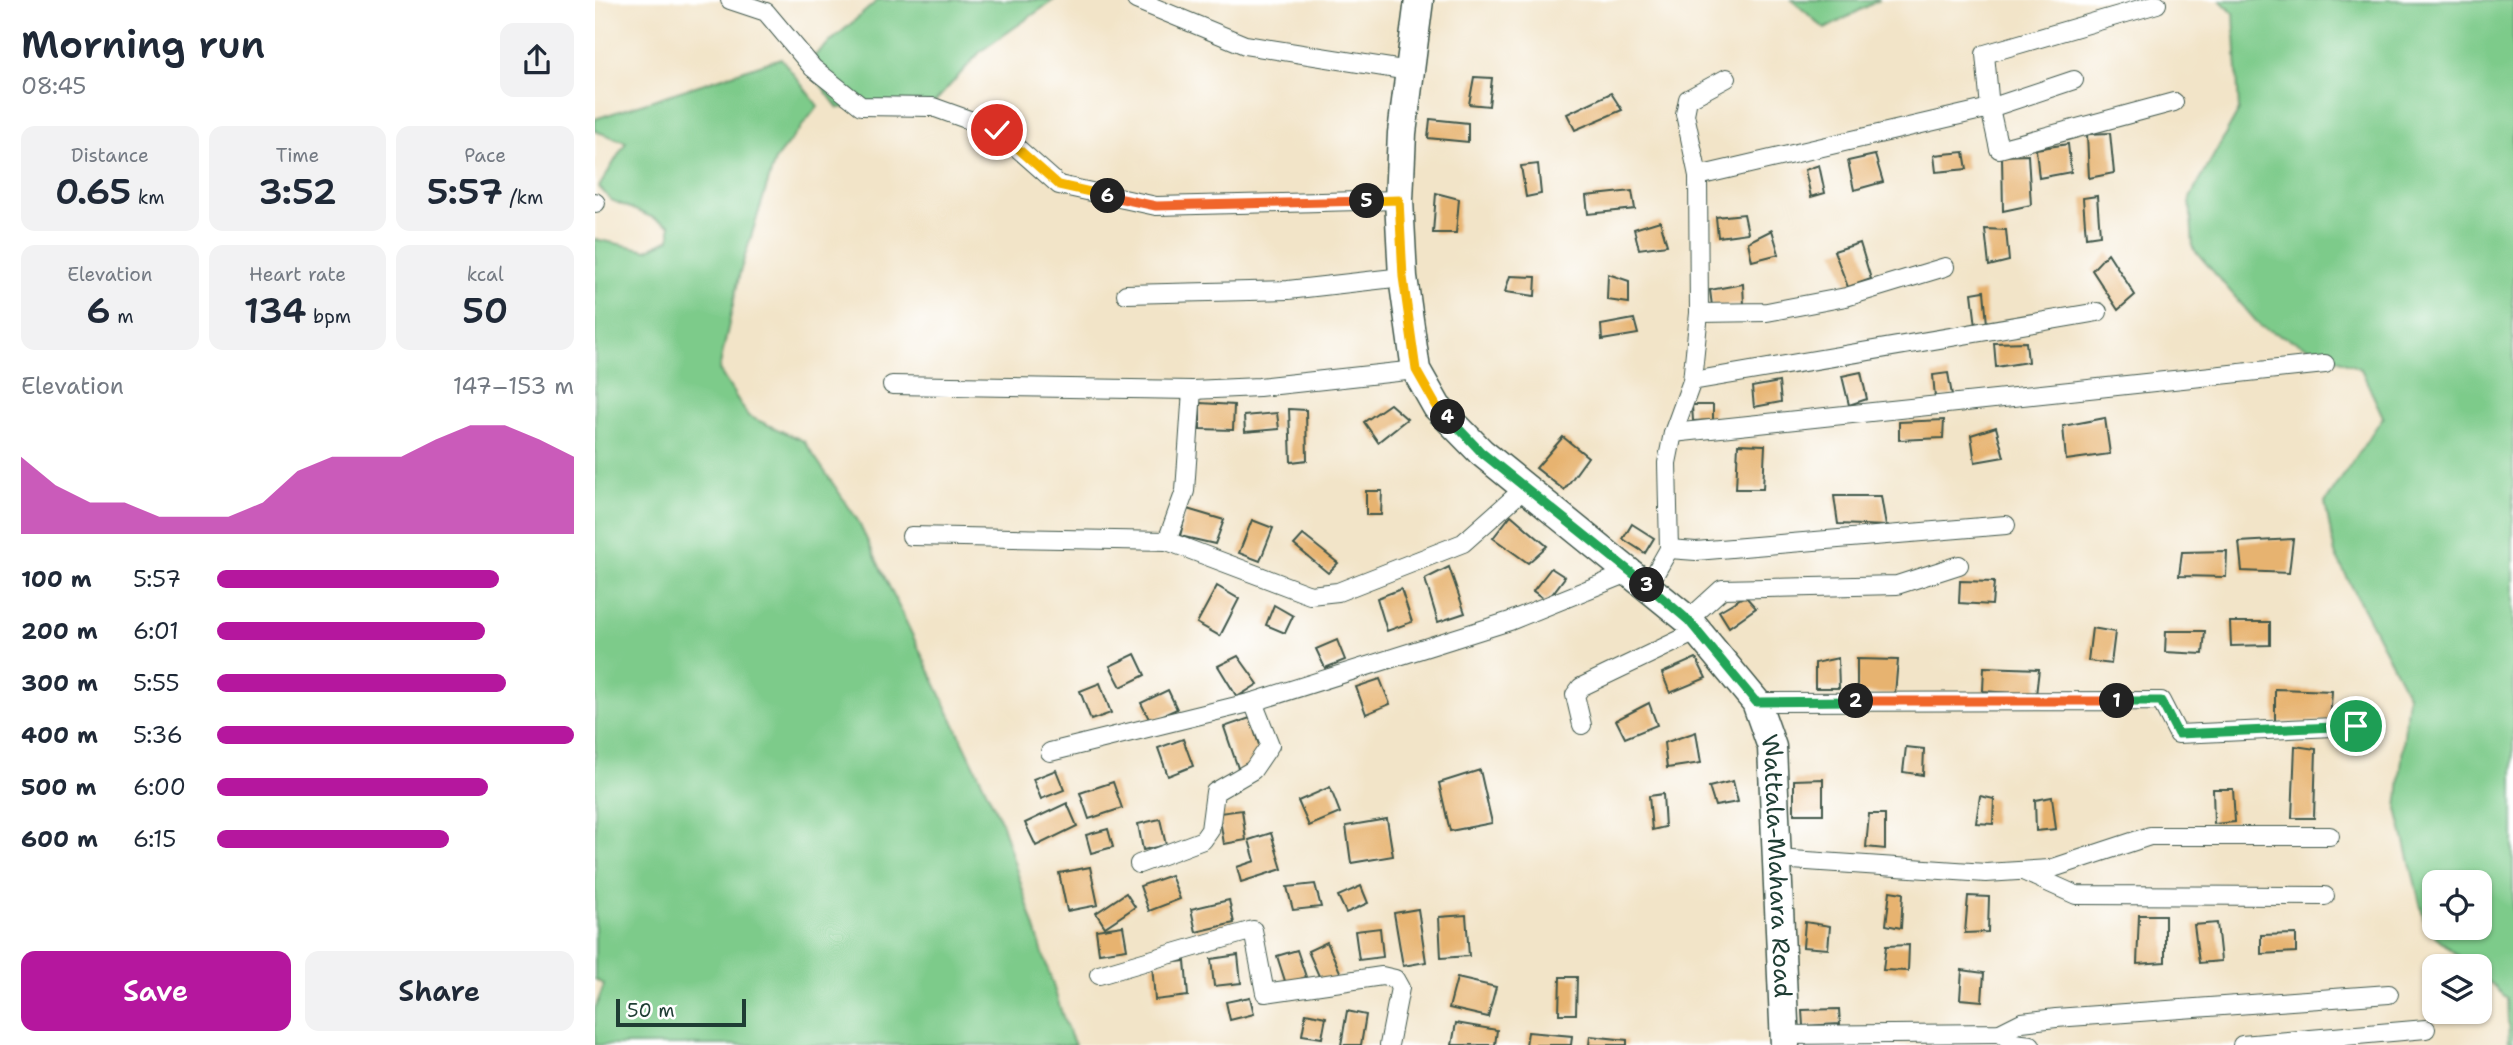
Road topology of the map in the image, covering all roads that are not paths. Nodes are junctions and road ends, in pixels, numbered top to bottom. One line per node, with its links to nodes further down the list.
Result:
1 (730, 0): 11 (street)
2 (1136, 0): 5 (street)
3 (1419, 0): 5 (main road, Wattala-Mahara Road)
4 (2157, 4): 9 (street)
5 (1409, 71): 11 (main road, Wattala-Mahara Road)
6 (1727, 78): 10 (street)
7 (2074, 80): 9 (street)
8 (2174, 102): 9 (street)
9 (1990, 108): 10 (street)
10 (1699, 176): 16 (street)
11 (1399, 200): 13 (main road, Wattala-Mahara Road)
12 (1945, 267): 16 (street)
13 (1403, 277): 14 (street); 18 (main road, Wattala-Mahara Road)
14 (1126, 294)
15 (2098, 312): 19 (street)
16 (1699, 313): 19 (street)
17 (2325, 364): 22 (street)
18 (1416, 370): 21 (street); 23 (main road, Wattala-Mahara Road)
19 (1692, 381): 22 (street)
20 (892, 385): 21 (street)
21 (1192, 390): 26 (street)
22 (1673, 433): 27 (street)
23 (1525, 488): 26 (street); 29 (main road, Wattala-Mahara Road)
24 (2006, 525): 27 (street)
25 (911, 536): 26 (street)
26 (1167, 541)
27 (1669, 550): 29 (street)
28 (1959, 565): 30 (street)
29 (1640, 579): 30 (main road, Wattala-Mahara Road); 31 (street)
30 (1693, 625): 32 (main road, Wattala-Mahara Road); 33 (street)
31 (1253, 702): 35 (street); 38 (street)
32 (1756, 702): 34 (street); 37 (main road, Wattala-Mahara Road)
33 (1582, 724)
34 (2356, 726)
35 (1050, 752)
36 (2330, 836): 39 (street)
37 (1777, 859): 39 (street); 45 (main road, Wattala-Mahara Road)
38 (1139, 864)
39 (2022, 871): 40 (street)
40 (2325, 896)
41 (1099, 975): 46 (street)
42 (2389, 994): 44 (street)
43 (2426, 1029): 48 (street)
44 (2000, 1034): 45 (street); 47 (street)
45 (1785, 1040)
46 (1389, 1045)
47 (2031, 1045)
48 (2242, 1045)

